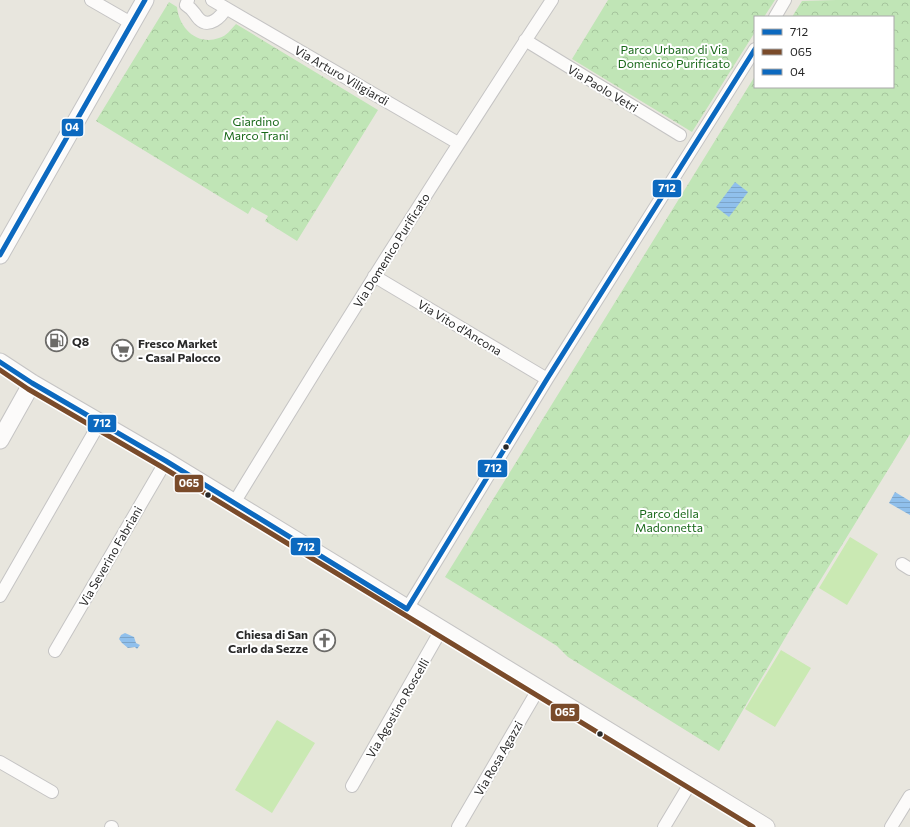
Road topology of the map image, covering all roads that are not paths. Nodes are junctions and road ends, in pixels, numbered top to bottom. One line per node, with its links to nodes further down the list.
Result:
1 (91, 0): 9 (street)
2 (144, 0): 9 (street)
3 (188, 0): 7 (street)
4 (212, 0): 7 (street, Via Arturo Viligiardi)
5 (552, 0): 10 (street, Via Domenico Purificato)
6 (785, 0): 8 (street)
7 (226, 8): 13 (street, Via Arturo Viligiardi)
8 (776, 16)
9 (131, 23): 14 (street)
10 (525, 40): 12 (street, Via Paolo Vetri); 13 (street, Via Domenico Purificato)
11 (754, 50): 17 (street)
12 (680, 135)
13 (458, 143): 15 (street, Via Domenico Purificato)
14 (0, 255)
15 (374, 276): 17 (street, Via Vito d'Ancona); 22 (street, Via Domenico Purificato)
16 (0, 362): 18 (street)
17 (547, 379): 24 (street)
18 (32, 383): 19 (street); 20 (street)
19 (100, 422): 21 (street); 23 (street)
20 (0, 440)
21 (166, 461): 22 (street); 26 (street, Via Severino Fabriani)
22 (234, 503): 24 (street)
23 (0, 596)
24 (407, 609): 25 (street)
25 (441, 630): 27 (street); 30 (street, Via Agostino Roscelli)
26 (55, 651)
27 (539, 688): 29 (street); 33 (street, Via Rosa Agazzi)
28 (0, 762): 31 (street)
29 (691, 782): 34 (street); 35 (street)
30 (352, 786)
31 (52, 792)
32 (910, 796): 36 (street)
33 (458, 827)
34 (664, 827)
35 (766, 827)
36 (891, 827)

